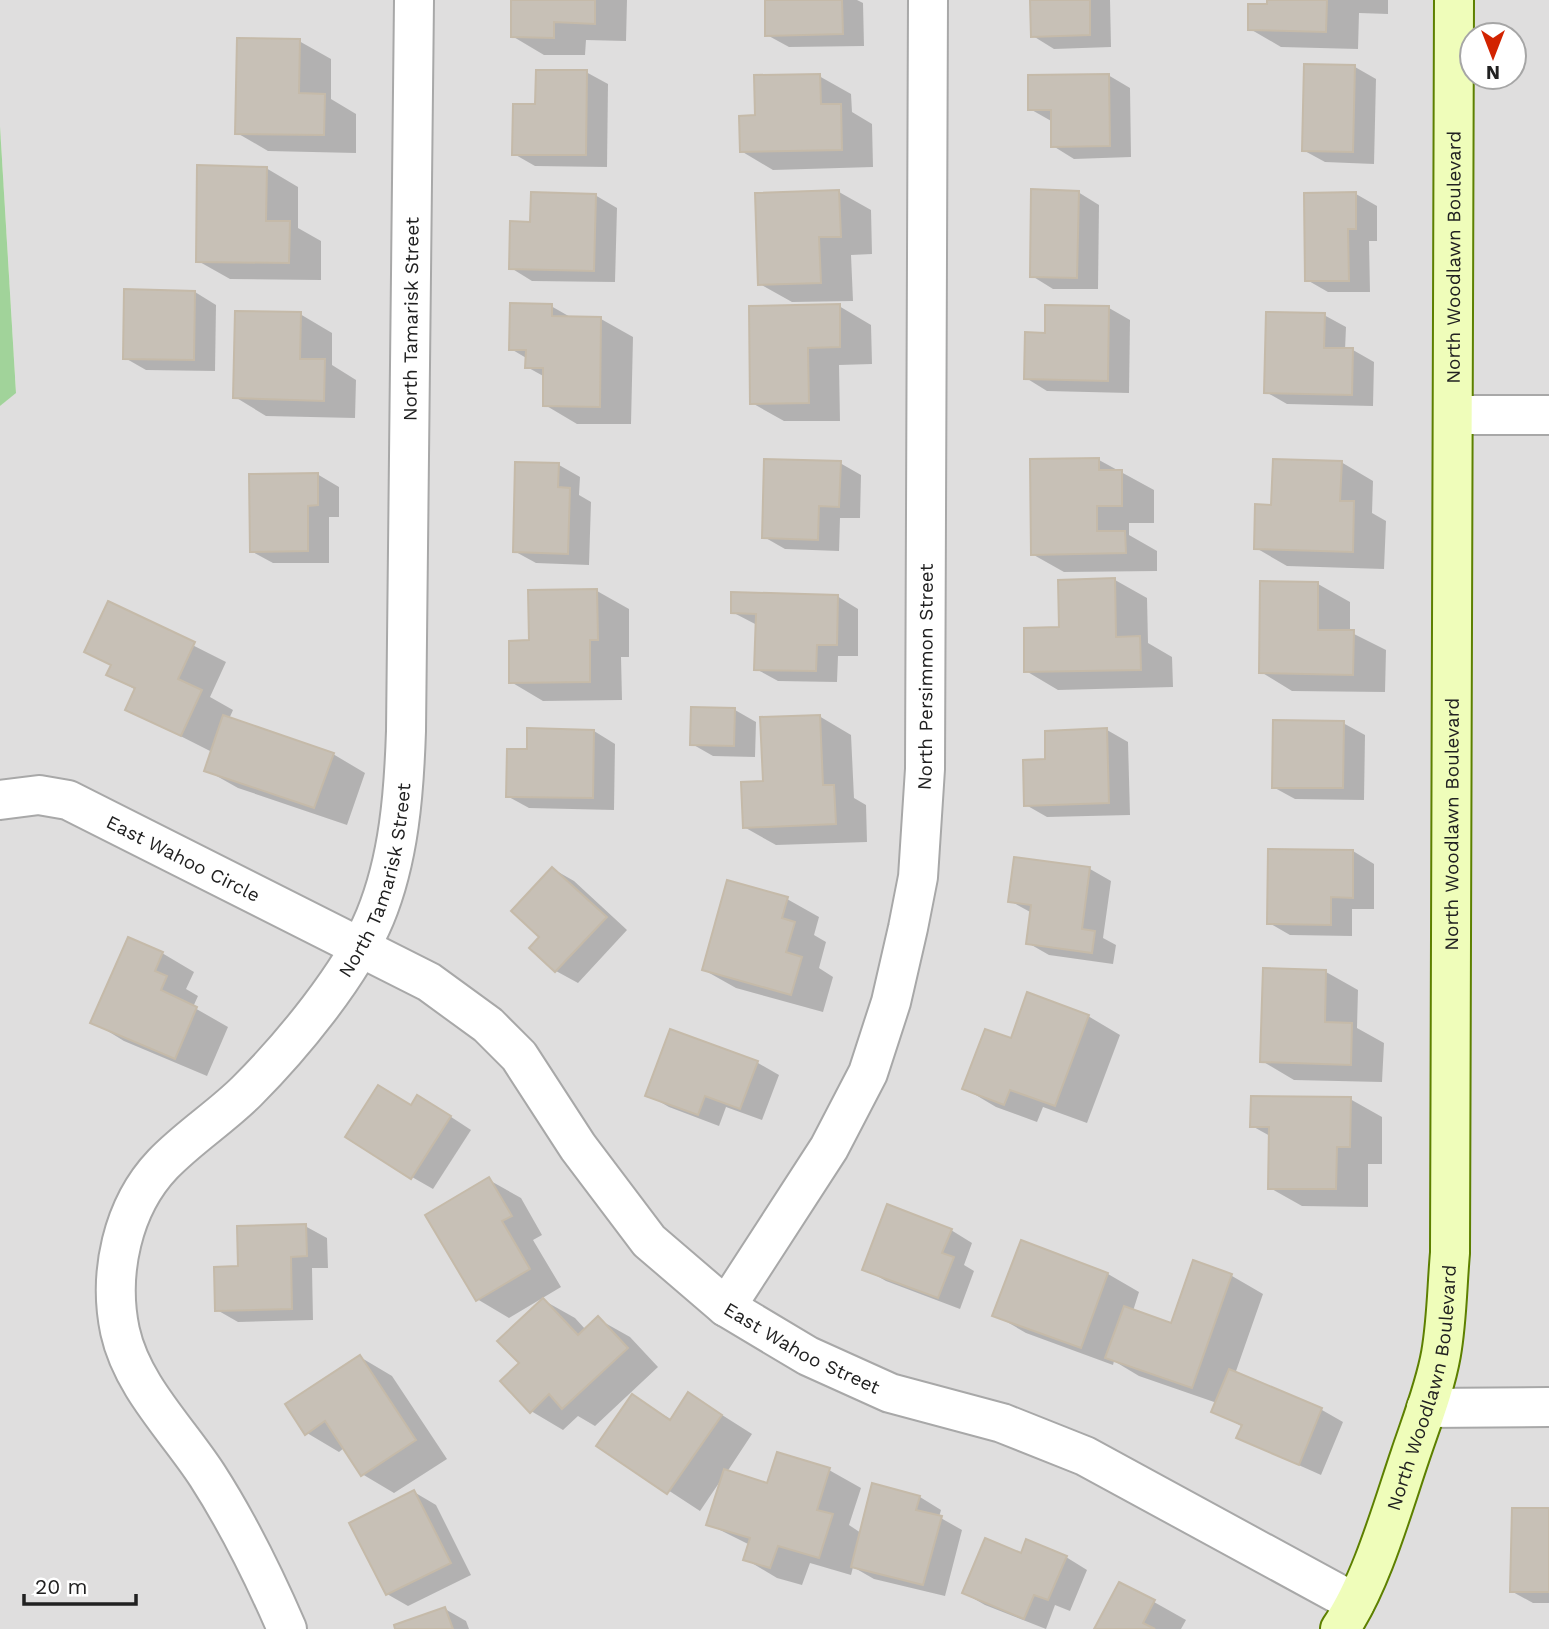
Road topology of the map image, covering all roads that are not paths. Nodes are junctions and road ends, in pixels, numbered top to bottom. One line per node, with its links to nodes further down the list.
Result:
1 (414, 0): 7 (street, North Tamarisk Street)
2 (928, 0): 8 (street, North Persimmon Street)
3 (1454, 0): 4 (street, North Woodlawn Boulevard)
4 (1453, 415): 5 (street); 10 (street, North Woodlawn Boulevard)
5 (1549, 415)
6 (0, 800): 7 (street, East Wahoo Circle)
7 (359, 947): 8 (street, East Wahoo Street); 12 (street, North Tamarisk Street)
8 (726, 1307): 11 (street, East Wahoo Street)
9 (1549, 1407): 10 (street)
10 (1426, 1408): 11 (street, North Woodlawn Boulevard)
11 (1348, 1616)
12 (288, 1629)

